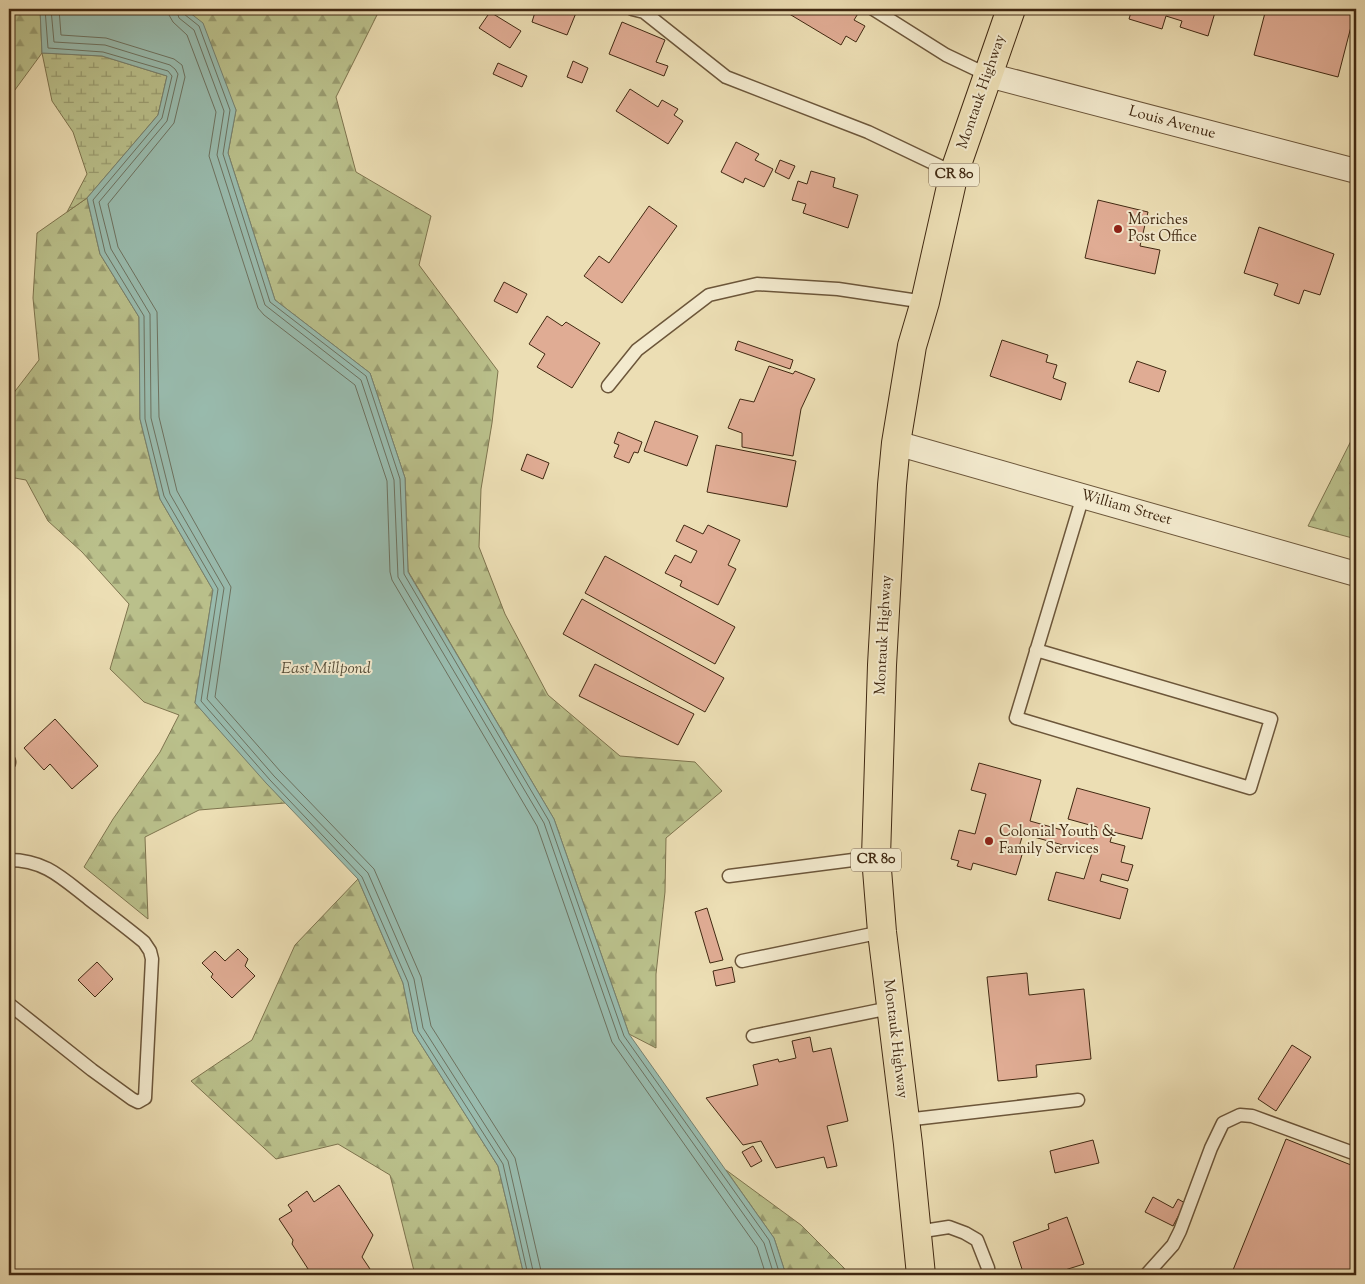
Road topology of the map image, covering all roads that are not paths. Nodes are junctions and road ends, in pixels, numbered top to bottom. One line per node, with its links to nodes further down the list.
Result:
1 (632, 9): 6 (lane)
2 (873, 9): 4 (lane)
3 (1011, 9): 4 (main road, Montauk Highway / CR 80)
4 (988, 75): 5 (street, Louis Avenue); 6 (main road, Montauk Highway / CR 80)
5 (1356, 172)
6 (954, 173): 7 (main road, Montauk Highway / CR 80)
7 (925, 302): 8 (lane); 9 (main road, Montauk Highway / CR 80)
8 (608, 386)
9 (896, 444): 10 (street, William Street); 13 (main road, Montauk Highway / CR 80)
10 (1083, 496): 11 (street, William Street); 12 (lane)
11 (1356, 574)
12 (1036, 650): 12 (lane)
13 (876, 857): 15 (lane); 16 (main road, Montauk Highway / CR 80)
14 (9, 860): 18 (lane)
15 (729, 876)
16 (882, 932): 17 (lane); 19 (main road, Montauk Highway / CR 80)
17 (742, 961)
18 (9, 1004)
19 (890, 1008): 20 (lane); 22 (main road, Montauk Highway / CR 80)
20 (753, 1036)
21 (1078, 1100): 22 (lane)
22 (905, 1120): 24 (main road, Montauk Highway / CR 80)
23 (1356, 1154): 27 (lane)
24 (917, 1232): 25 (main road, Montauk Highway / CR 80); 26 (lane)
25 (921, 1275)
26 (989, 1275)
27 (1146, 1275)

